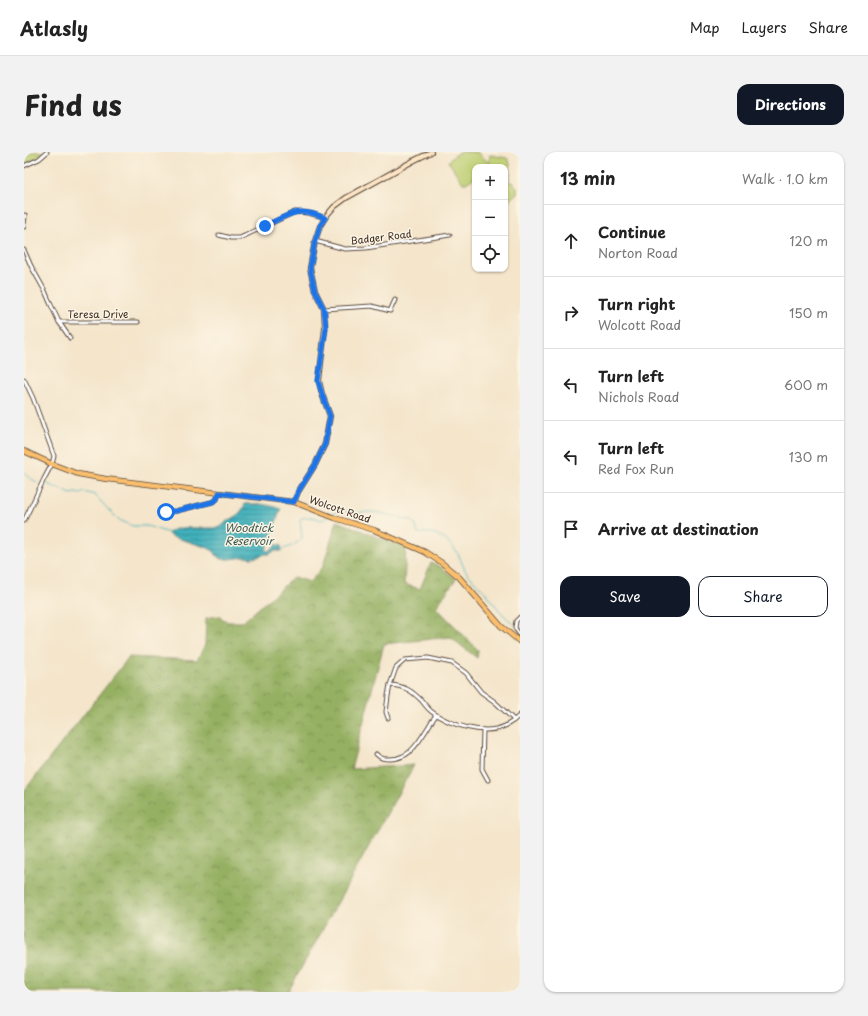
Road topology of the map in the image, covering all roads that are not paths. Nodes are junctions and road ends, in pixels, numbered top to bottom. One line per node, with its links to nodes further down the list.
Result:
1 (47, 152): 3 (street)
2 (431, 152): 5 (street)
3 (24, 166)
4 (25, 216): 6 (street)
5 (325, 218): 8 (street); 9 (street)
6 (24, 227)
7 (450, 235): 9 (street, Badger Road)
8 (219, 236)
9 (315, 241): 12 (street)
10 (24, 250): 13 (street, Teresa Drive)
11 (395, 300): 12 (street)
12 (324, 309): 20 (street)
13 (59, 322): 14 (street, Teresa Drive); 15 (street, Teresa Drive)
14 (138, 322)
15 (70, 338)
16 (24, 379): 18 (street)
17 (24, 451): 18 (main road, Wolcott Road)
18 (52, 464): 19 (main road, Wolcott Road); 22 (street)
19 (219, 493): 20 (main road, Wolcott Road); 21 (street)
20 (294, 502): 25 (main road, Wolcott Road)
21 (161, 512)
22 (24, 521)
23 (518, 618): 24 (street)
24 (520, 635)
25 (520, 642)
26 (390, 685): 27 (street); 29 (street); 30 (street)
27 (436, 714): 31 (street); 32 (street)
28 (520, 715): 30 (street)
29 (388, 718)
30 (514, 720): 31 (street)
31 (483, 730): 33 (street)
32 (376, 754)
33 (488, 780)

